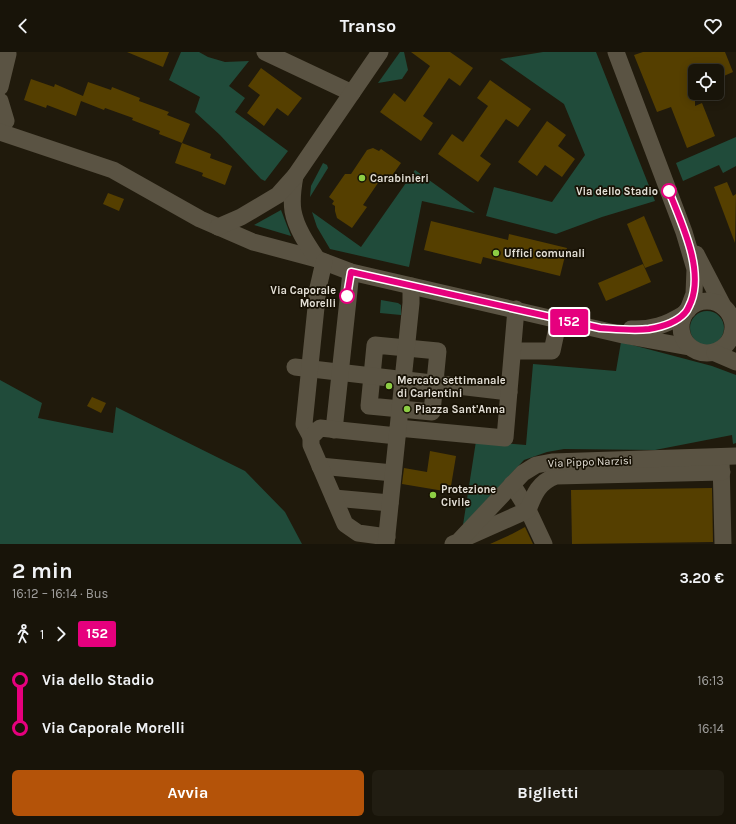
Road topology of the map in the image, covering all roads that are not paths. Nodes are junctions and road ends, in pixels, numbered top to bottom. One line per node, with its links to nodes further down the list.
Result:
1 (265, 52): 6 (street)
2 (380, 52): 6 (street)
3 (617, 52): 11 (street)
4 (6, 57): 5 (street)
5 (0, 87)
6 (352, 92): 9 (street)
7 (0, 101): 8 (street)
8 (2, 127): 10 (street)
9 (295, 176): 10 (street); 12 (street)
10 (218, 227): 12 (street)
11 (684, 232): 15 (street); 17 (street)
12 (321, 261): 13 (street); 26 (street)
13 (351, 272): 14 (street); 27 (street)
14 (411, 286): 16 (street); 22 (street)
15 (723, 306): 17 (street); 20 (street)
16 (516, 309): 18 (street); 23 (street)
17 (686, 312): 19 (street); 21 (street)
18 (559, 319): 19 (street); 23 (street)
19 (600, 328): 21 (street)
20 (735, 330): 24 (street)
21 (689, 347): 24 (street)
22 (406, 348): 28 (street); 29 (street); 30 (street)
23 (513, 351): 31 (street)
24 (715, 353): 25 (street)
25 (736, 362)
26 (302, 368): 27 (street); 35 (street)
27 (340, 372): 28 (street); 33 (street)
28 (372, 376): 29 (street); 32 (street)
29 (403, 380): 30 (street); 32 (street)
30 (435, 383): 31 (street); 32 (street)
31 (509, 392): 34 (street)
32 (400, 408): 34 (street)
33 (334, 430): 34 (street); 35 (street)
34 (398, 432): 38 (street)
35 (311, 436): 37 (street)
36 (726, 462): 39 (street, Via Pippo Narzisi); 42 (street); 46 (street)
37 (320, 466): 38 (street); 40 (street)
38 (393, 473): 41 (street)
39 (512, 484): 42 (street); 44 (street, Via Pippo Narzisi)
40 (334, 498): 41 (street); 43 (street)
41 (390, 503): 43 (street)
42 (528, 510): 44 (street); 45 (street)
43 (386, 541)
44 (455, 543)
45 (544, 544)
46 (723, 544)

